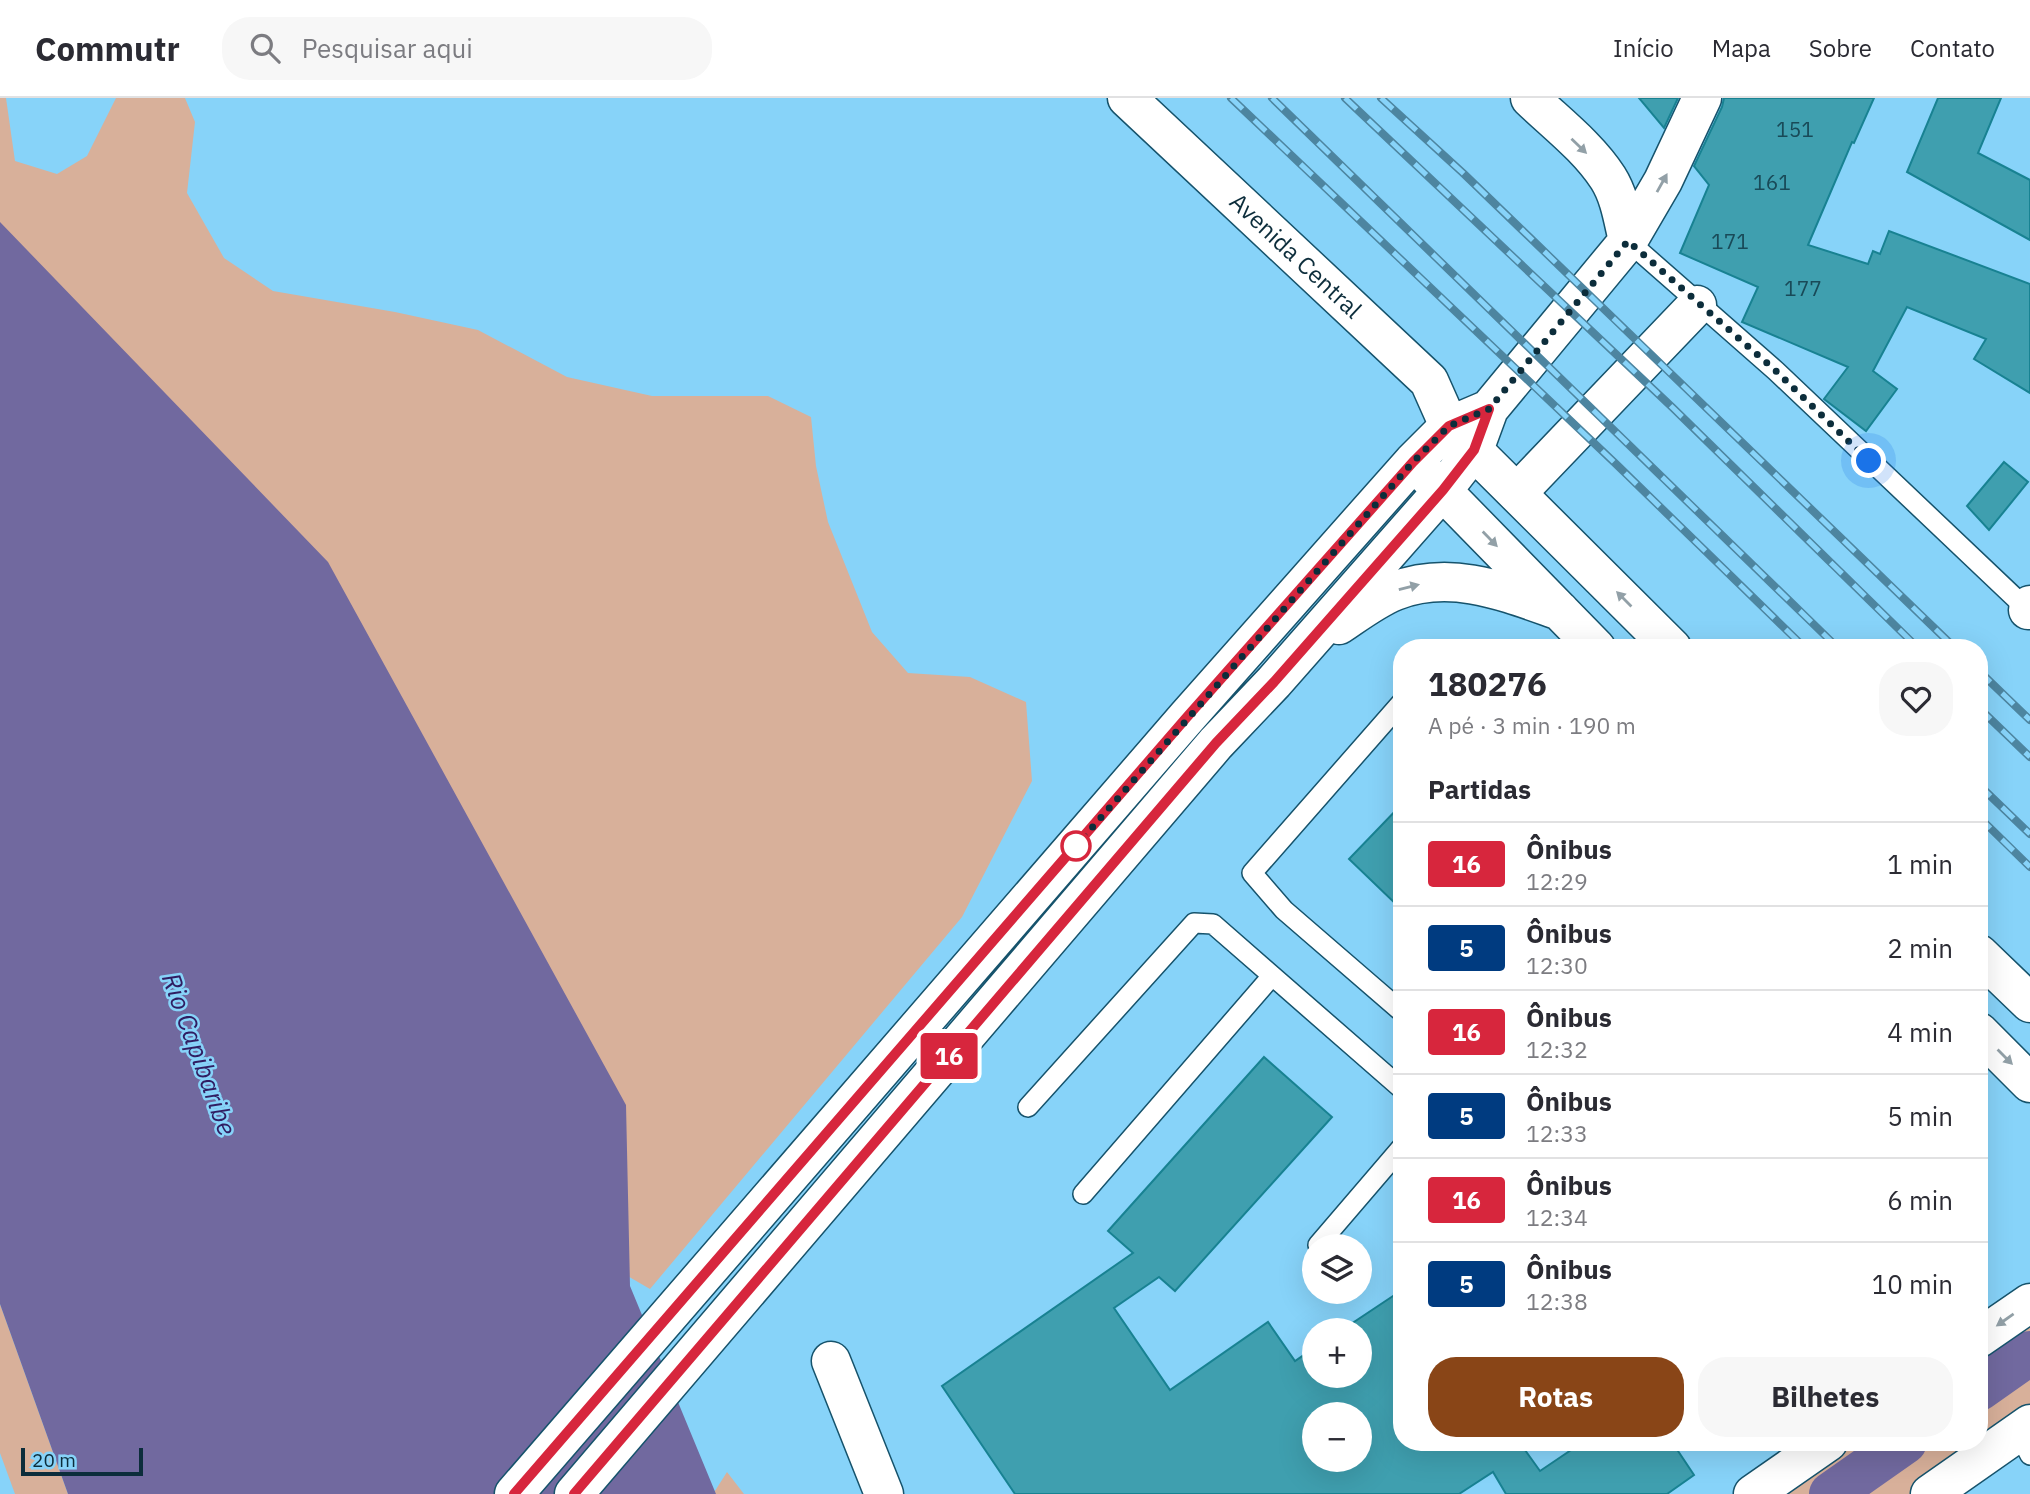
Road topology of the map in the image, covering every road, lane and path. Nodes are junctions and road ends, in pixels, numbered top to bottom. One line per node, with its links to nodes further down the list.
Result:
1 (1127, 98): 6 (street, Avenida Central)
2 (1530, 98): 4 (street, one-way to 4)
3 (1702, 98): 4 (street, one-way to 3)
4 (1628, 241): 5 (lane); 6 (street)
5 (1697, 305): 9 (street); 10 (lane)
6 (1462, 438): 7 (street); 8 (street); 9 (street)
7 (1413, 462): 8 (street); 32 (street)
8 (1443, 490): 11 (street, one-way to 11); 14 (street)
9 (1517, 493): 13 (street, one-way to 9)
10 (2029, 609)
11 (1560, 611): 12 (street); 14 (street, one-way to 11)
12 (1588, 639)
13 (1663, 639)
14 (1274, 682): 33 (street)
15 (1393, 712): 19 (lane)
16 (1988, 963): 18 (street)
17 (1272, 976): 21 (lane); 23 (lane); 25 (lane)
18 (2030, 1003)
19 (1393, 1004)
20 (1988, 1041): 22 (street, one-way to 22)
21 (1393, 1081)
22 (2030, 1083)
23 (1028, 1107)
24 (1393, 1158): 26 (lane)
25 (1083, 1194)
26 (1327, 1234)
27 (2030, 1303): 28 (street, one-way to 28)
28 (1988, 1332)
29 (831, 1360): 34 (street)
30 (2026, 1437): 36 (street)
31 (1810, 1451): 35 (street)
32 (514, 1494)
33 (574, 1494)
34 (884, 1494)
35 (1753, 1494)
36 (1930, 1494)

